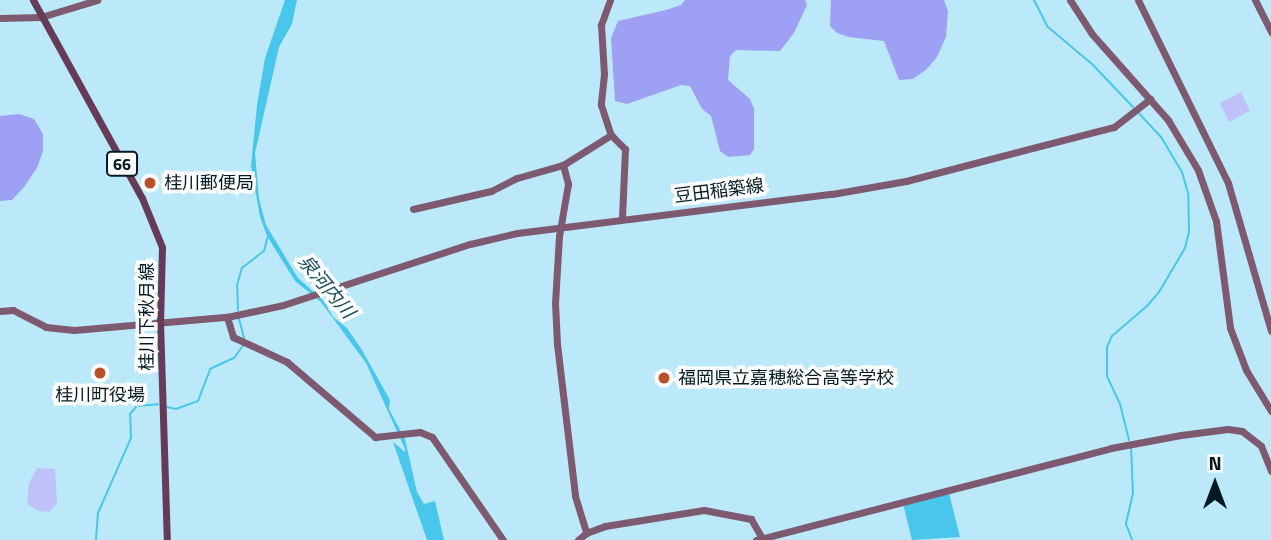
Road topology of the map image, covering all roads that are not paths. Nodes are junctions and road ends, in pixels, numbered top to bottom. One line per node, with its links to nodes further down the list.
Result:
1 (33, 0): 7 (main road, 桂川下秋月線 / 66)
2 (97, 0): 7 (street)
3 (610, 0): 11 (street)
4 (1070, 0): 10 (street)
5 (1138, 0): 19 (street)
6 (1255, 0): 9 (street)
7 (41, 17): 8 (street); 18 (main road, 桂川下秋月線 / 66)
8 (0, 18)
9 (1271, 32)
10 (1150, 99): 14 (street, 豆田稲築線); 20 (street)
11 (611, 135): 12 (street); 14 (street)
12 (563, 165): 13 (street); 15 (street)
13 (413, 209)
14 (622, 219): 15 (street, 豆田稲築線)
15 (561, 225): 17 (street, 豆田稲築線); 23 (street)
16 (0, 311): 18 (street, 豆田稲築線)
17 (227, 317): 18 (street, 豆田稲築線); 26 (street)
18 (160, 322): 25 (main road, 桂川下秋月線 / 66)
19 (1271, 331)
20 (1271, 411)
21 (1269, 460): 22 (street); 24 (street)
22 (1271, 471)
23 (586, 533): 24 (street); 27 (street)
24 (759, 539)
25 (167, 540)
26 (503, 540)
27 (578, 540)

